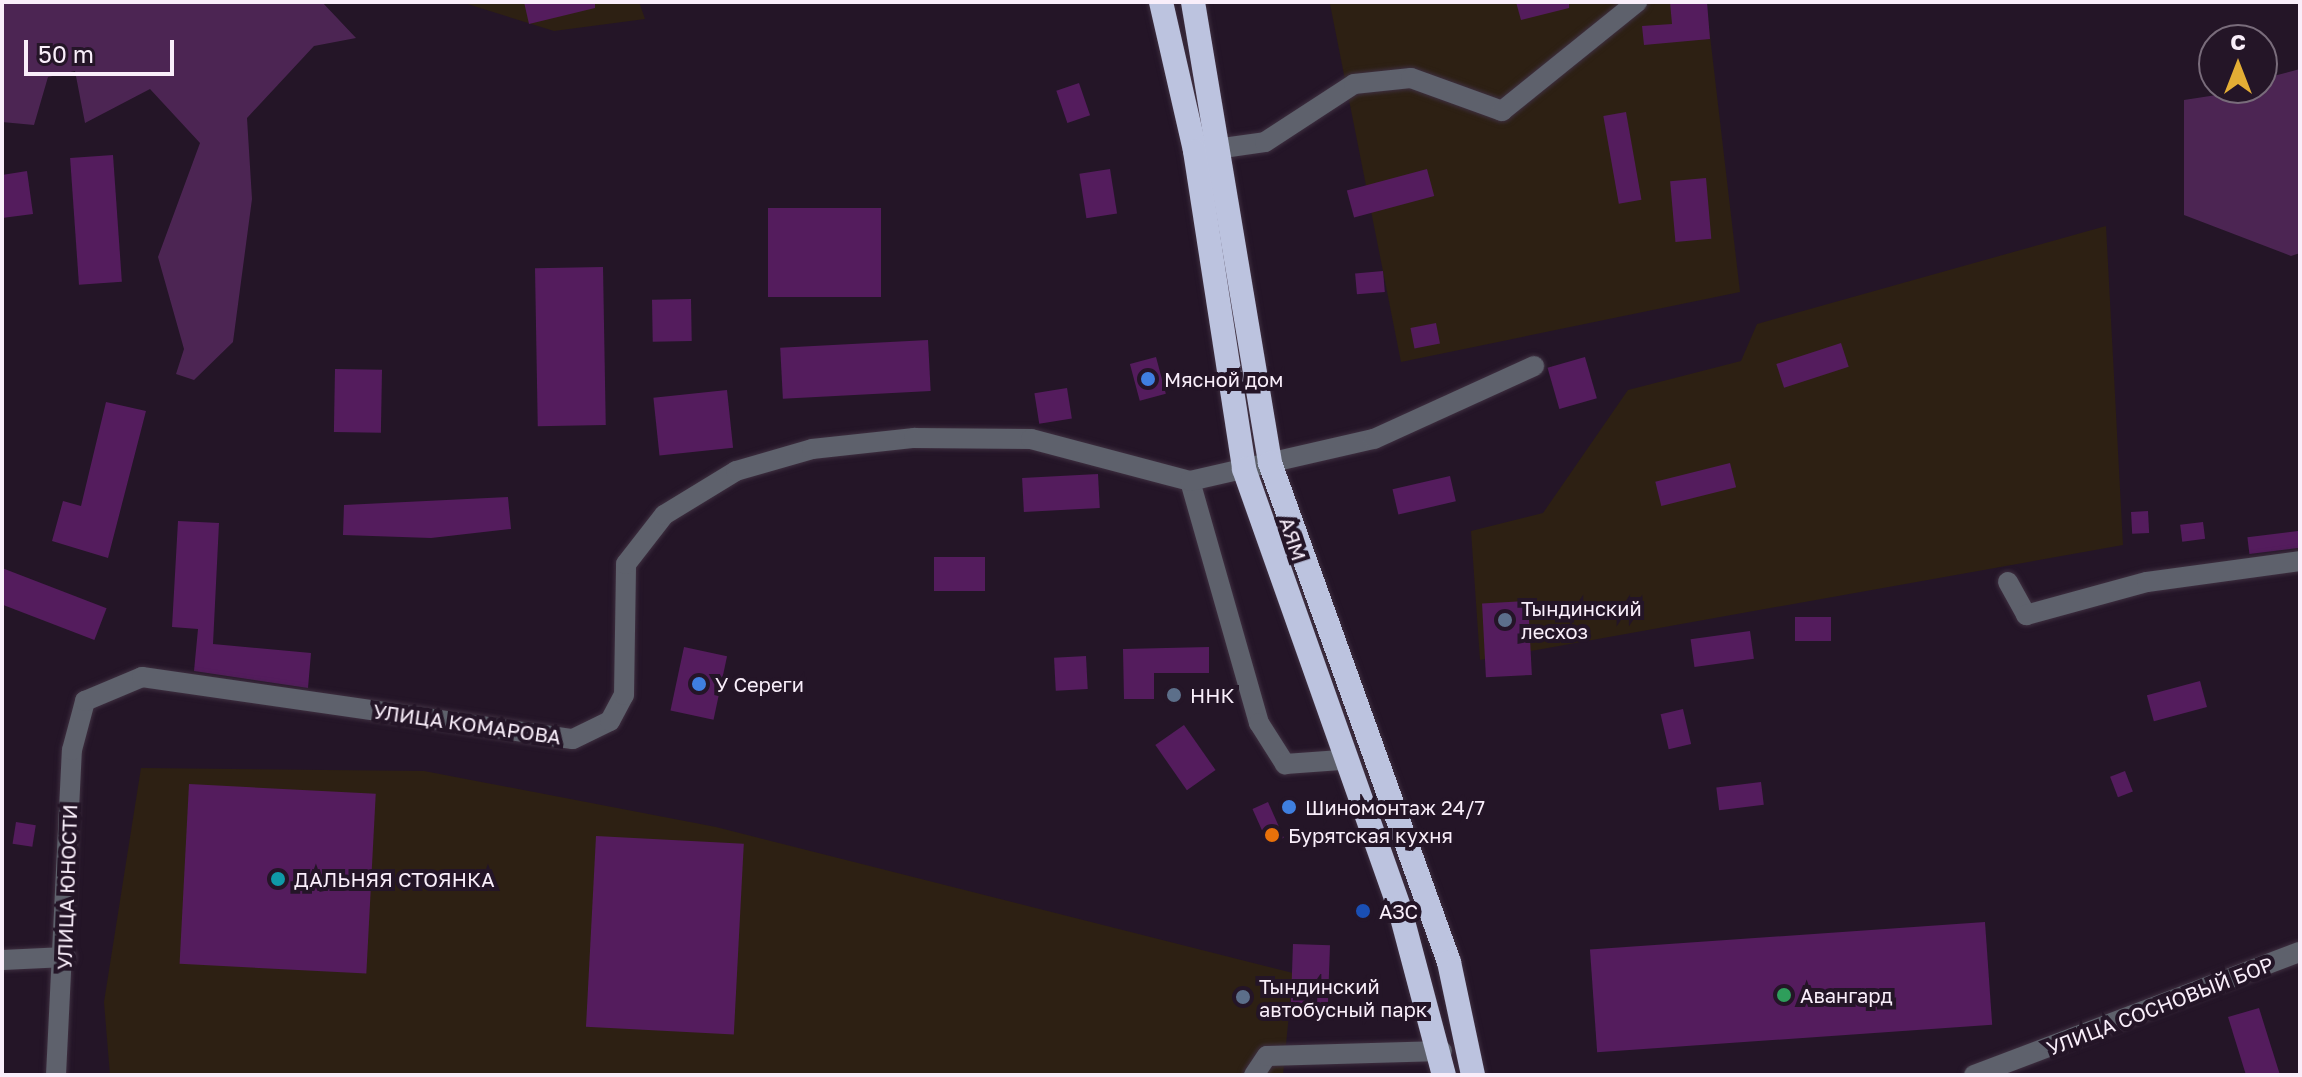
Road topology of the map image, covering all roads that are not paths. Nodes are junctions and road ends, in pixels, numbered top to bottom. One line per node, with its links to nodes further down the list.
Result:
1 (1161, 2): 7 (highway, АЯМ)
2 (1193, 2): 4 (highway, АЯМ)
3 (1637, 2): 4 (street)
4 (1223, 148): 6 (highway, АЯМ)
5 (1534, 366): 6 (street)
6 (1270, 463): 7 (street); 19 (highway, АЯМ)
7 (1244, 469): 8 (street); 12 (highway, АЯМ)
8 (1190, 481): 11 (street, УЛИЦА КОМАРОВА); 12 (street)
9 (2300, 561): 10 (street)
10 (2008, 582)
11 (85, 701): 14 (street, УЛИЦА ЮНОСТИ)
12 (1341, 760): 16 (highway, АЯМ)
13 (2300, 952): 20 (street, УЛИЦА СОСНОВЫЙ БОР)
14 (66, 957): 15 (street); 17 (street, УЛИЦА ЮНОСТИ)
15 (2, 960)
16 (1443, 1063): 18 (street)
17 (56, 1075)
18 (1254, 1075)
19 (1473, 1075)
20 (1974, 1075)

